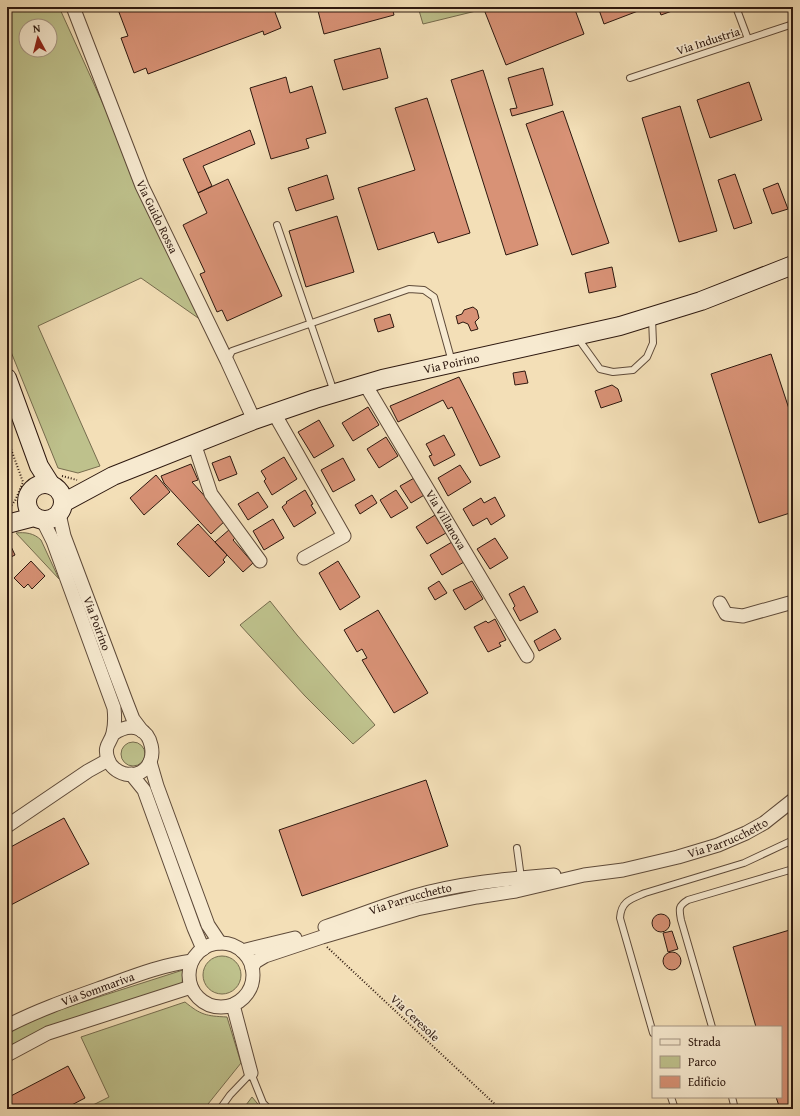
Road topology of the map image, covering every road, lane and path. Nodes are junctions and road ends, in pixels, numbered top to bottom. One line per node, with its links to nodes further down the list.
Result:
1 (73, 7): 11 (street, Via Guido Rossa)
2 (736, 7): 4 (lane)
3 (793, 24): 4 (lane, Via Industria)
4 (748, 39): 5 (lane, Via Industria)
5 (630, 78)
6 (277, 225): 9 (lane)
7 (793, 265): 8 (main road, Via Poirino)
8 (652, 316): 10 (main road, Via Poirino); 10 (lane)
9 (311, 325): 11 (lane); 12 (lane); 15 (lane)
10 (576, 336): 12 (main road, Via Poirino)
11 (227, 361): 18 (street, Via Guido Rossa)
12 (452, 364): 14 (main road, Via Poirino)
13 (7, 378): 21 (main road)
14 (365, 384): 15 (main road, Via Poirino); 29 (street, Via Villanova)
15 (335, 393): 17 (main road, Via Poirino)
16 (7, 410): 21 (main road)
17 (274, 413): 18 (main road, Via Poirino); 25 (street)
18 (254, 420): 20 (main road, Via Poirino)
19 (7, 438): 22 (path)
20 (194, 443): 21 (main road, Via Poirino); 26 (street)
21 (46, 502): 23 (main road, Via Poirino); 24 (main road, Via Poirino); 30 (street, Via Poirino); 31 (street, Via Poirino)
22 (7, 510)
23 (7, 516)
24 (7, 524)
25 (304, 558)
26 (260, 561)
27 (793, 602): 28 (street)
28 (720, 603)
29 (527, 656)
30 (142, 731): 31 (street); 33 (street)
31 (113, 734): 32 (street)
32 (108, 760): 34 (street); 36 (street)
33 (150, 762): 34 (street); 44 (street)
34 (131, 774): 45 (street)
35 (793, 800): 40 (street, Via Parrucchetto)
36 (7, 826)
37 (793, 840): 53 (lane)
38 (517, 848): 41 (lane)
39 (793, 869): 52 (lane)
40 (584, 875): 41 (street, Via Parrucchetto); 42 (street, Via Parrucchetto)
41 (521, 878): 42 (lane); 46 (street, Via Parrucchetto)
42 (463, 900): 43 (street, Via Parrucchetto)
43 (322, 937): 48 (street, Via Parrucchetto); 60 (path, Via Ceresole)
44 (220, 943): 45 (street); 46 (street)
45 (203, 949): 47 (street)
46 (242, 951): 48 (street)
47 (192, 961): 49 (street); 51 (street, Via Sommariva)
48 (252, 968): 50 (street)
49 (191, 987): 50 (street); 54 (street)
50 (233, 1005): 55 (street)
51 (10, 1023)
52 (712, 1026)
53 (652, 1030)
54 (7, 1055)
55 (251, 1073): 58 (lane); 59 (lane)
56 (671, 1098): 61 (lane)
57 (732, 1098): 62 (lane)
58 (220, 1109)
59 (269, 1109)
60 (500, 1109)
61 (674, 1109)
62 (735, 1109)

